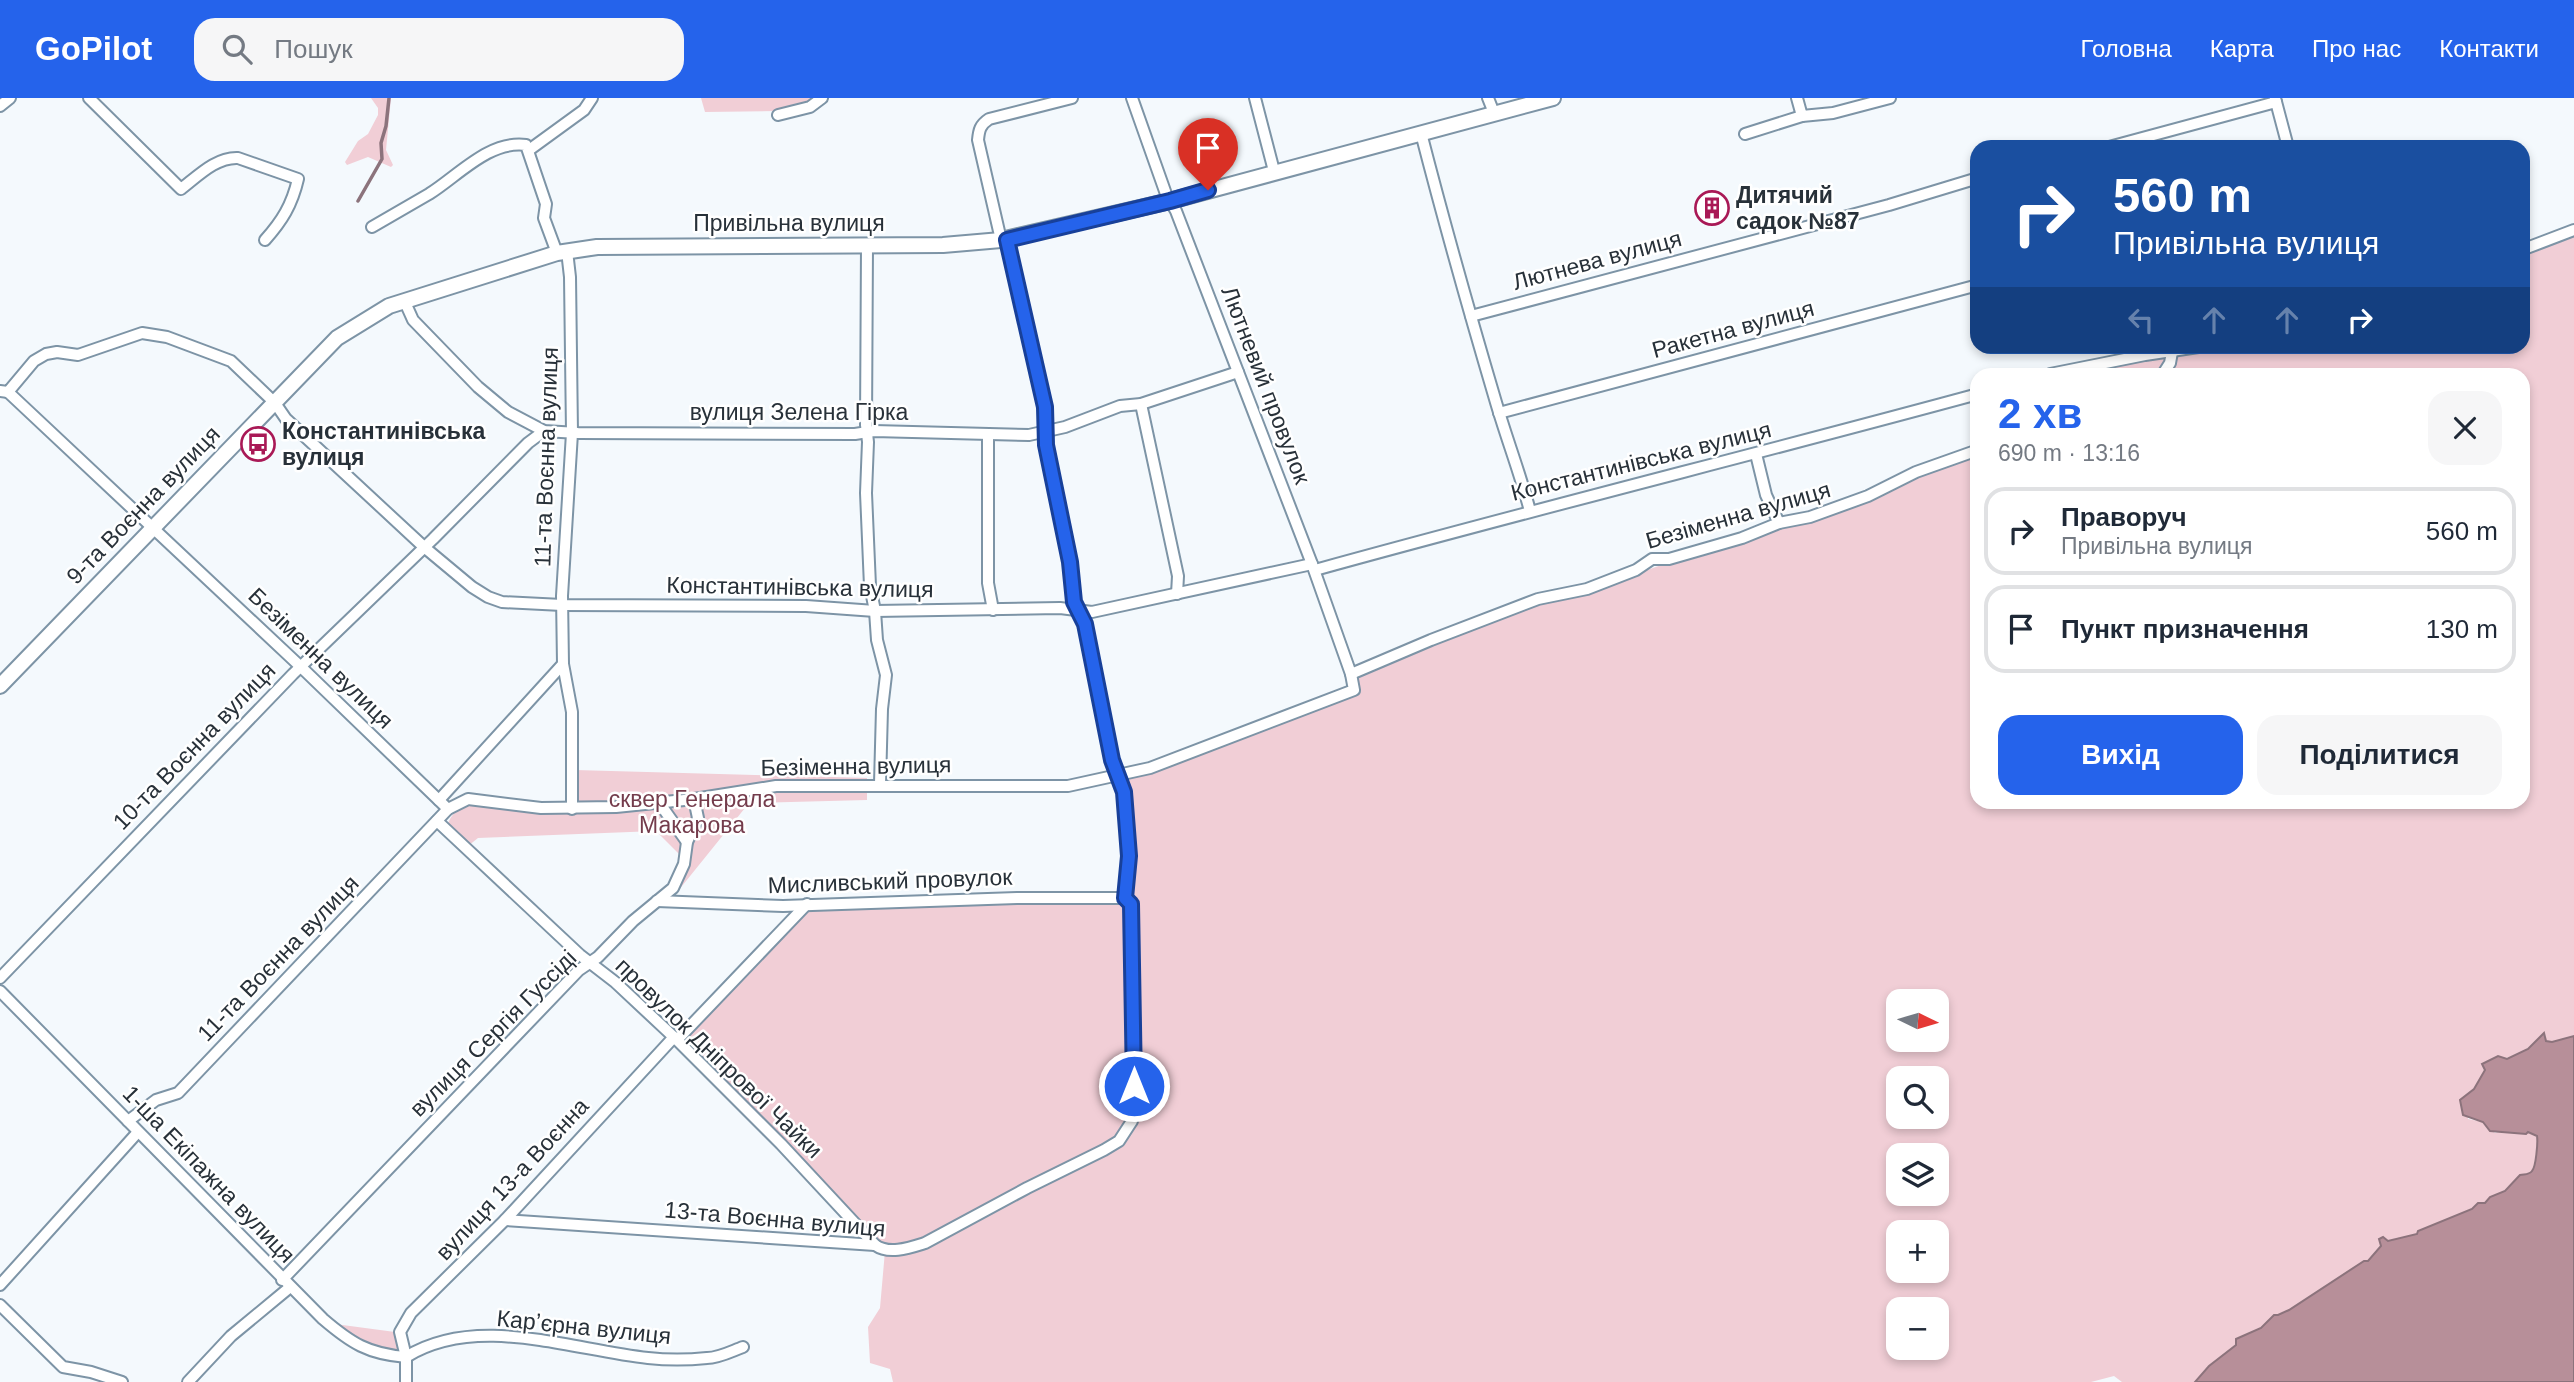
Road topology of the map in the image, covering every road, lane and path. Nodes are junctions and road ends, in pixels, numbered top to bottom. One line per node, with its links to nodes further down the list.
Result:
1 (10, 98): 13 (street)
2 (89, 98): 27 (street)
3 (592, 98): 21 (street)
4 (822, 98): 15 (street)
5 (1072, 98): 28 (street)
6 (1132, 98): 24 (street, Лютневий провулок)
7 (1255, 98): 22 (street)
8 (1488, 98): 14 (street)
9 (1553, 98): 14 (street, Привільна вулиця)
10 (1797, 98): 16 (street)
11 (1890, 98): 16 (street)
12 (2276, 100): 19 (street); 20 (street)
13 (0, 106)
14 (1494, 113): 17 (street, Привільна вулиця)
15 (778, 115)
16 (1802, 116): 18 (street)
17 (1420, 133): 22 (street, Привільна вулиця); 34 (street)
18 (1745, 134)
19 (2134, 140)
20 (2286, 140)
21 (529, 150): 25 (street); 31 (street, 11-та Воєнна вулиця)
22 (1275, 172): 24 (street, Привільна вулиця)
23 (1970, 180): 34 (street, Лютнева вулиця)
24 (1170, 201): 28 (street, Привільна вулиця); 38 (street, Лютневий провулок)
25 (372, 227)
26 (2574, 230): 30 (street)
27 (265, 240)
28 (1004, 240): 29 (street, Привільна вулиця); 44 (street)
29 (867, 245): 31 (street, Привільна вулиця); 46 (street)
30 (2530, 247)
31 (562, 252): 33 (street, Привільна вулиця); 47 (street, 11-та Воєнна вулиця)
32 (1970, 287): 43 (street, Ракетна вулиця)
33 (404, 300): 36 (street, Привільна вулиця); 45 (street, вулиця Зелена Гірка)
34 (1471, 316): 43 (street)
35 (2154, 354): 37 (street)
36 (319, 355): 41 (street, 9-та Воєнна вулиця)
37 (2080, 368)
38 (1238, 372): 42 (street, вулиця Зелена Гірка); 55 (street, Лютневий провулок)
39 (4, 391): 41 (street, Константинівська вулиця); 53 (street, Безіменна вулиця)
40 (1970, 396): 50 (street, Константинівська вулиця)
41 (275, 403): 53 (street, 9-та Воєнна вулиця); 54 (street, Константинівська вулиця)
42 (1140, 404): 44 (street, вулиця Зелена Гірка); 56 (street)
43 (1499, 413): 51 (street)
44 (1046, 430): 48 (street, вулиця Зелена Гірка); 60 (street)
45 (544, 431): 47 (street, вулиця Зелена Гірка); 54 (street, 10-та Воєнна вулиця)
46 (867, 432): 47 (street, вулиця Зелена Гірка); 48 (street, вулиця Зелена Гірка); 59 (street)
47 (572, 433): 57 (street, 11-та Воєнна вулиця)
48 (988, 435): 58 (street)
49 (1970, 453): 52 (street, Безіменна вулиця)
50 (1756, 454): 51 (street, Константинівська вулиця); 52 (street)
51 (1530, 511): 55 (street, Константинівська вулиця)
52 (1779, 523): 63 (street, Безіменна вулиця)
53 (153, 528): 62 (street, Безіменна вулиця); 64 (street, 9-та Воєнна вулиця)
54 (424, 547): 57 (street, Константинівська вулиця); 62 (street, 10-та Воєнна вулиця)
55 (1314, 567): 56 (street, Константинівська вулиця); 63 (street, Лютневий провулок)
56 (1177, 594): 60 (street, Константинівська вулиця)
57 (562, 605): 59 (street, Константинівська вулиця); 61 (street, 11-та Воєнна вулиця)
58 (993, 610): 59 (street, Константинівська вулиця); 60 (street, Константинівська вулиця)
59 (875, 611): 67 (street)
60 (1080, 612): 66 (street)
61 (563, 664): 70 (street, 11-та Воєнна вулиця); 71 (street, 11-та Воєнна вулиця)
62 (301, 667): 70 (street, Безіменна вулиця); 78 (street, 10-та Воєнна вулиця)
63 (1351, 674): 65 (street, Лютневий провулок)
64 (0, 686)
65 (1354, 690): 66 (street, Безіменна вулиця)
66 (1116, 774): 67 (street, Безіменна вулиця); 74 (street)
67 (880, 784): 68 (street, Безіменна вулиця)
68 (694, 799): 69 (street, Безіменна вулиця); 73 (street, вулиця Сергія Гуссіді)
69 (658, 802): 71 (street, Безіменна вулиця); 73 (street)
70 (443, 804): 71 (street, Безіменна вулиця); 72 (street, 11-та Воєнна вулиця)
71 (572, 809)
72 (437, 821): 77 (street, провулок Дніпрової Чайки); 81 (street, 11-та Воєнна вулиця)
73 (687, 842): 75 (street, вулиця Сергія Гуссіді)
74 (1125, 898): 76 (street, Мисливський провулок); 84 (street, 13-та Воєнна вулиця)
75 (657, 901): 76 (street, Мисливський провулок); 77 (street, вулиця Сергія Гуссіді)
76 (807, 904): 80 (street, вулиця 13-а Воєнна)
77 (590, 963): 80 (street, провулок Дніпрової Чайки); 85 (street, вулиця Сергія Гуссіді)
78 (0, 978)
79 (0, 990): 81 (street, 1-ша Екіпажна вулиця)
80 (675, 1038): 83 (street, вулиця 13-а Воєнна); 84 (street, провулок Дніпрової Чайки)
81 (128, 1121): 82 (street, 1-ша Екіпажна вулиця)
82 (138, 1132): 85 (street, 1-ша Екіпажна вулиця); 86 (street)
83 (505, 1220): 84 (street, 13-та Воєнна вулиця); 89 (street, вулиця 13-а Воєнна)
84 (875, 1245)
85 (286, 1284): 89 (street, 1-ша Екіпажна вулиця); 91 (street, вулиця Сергія Гуссіді)
86 (0, 1285)
87 (0, 1305): 90 (street)
88 (743, 1347): 89 (street, Карʼєрна вулиця)
89 (405, 1357): 92 (street)
90 (121, 1382)
91 (188, 1382)
92 (407, 1382)

